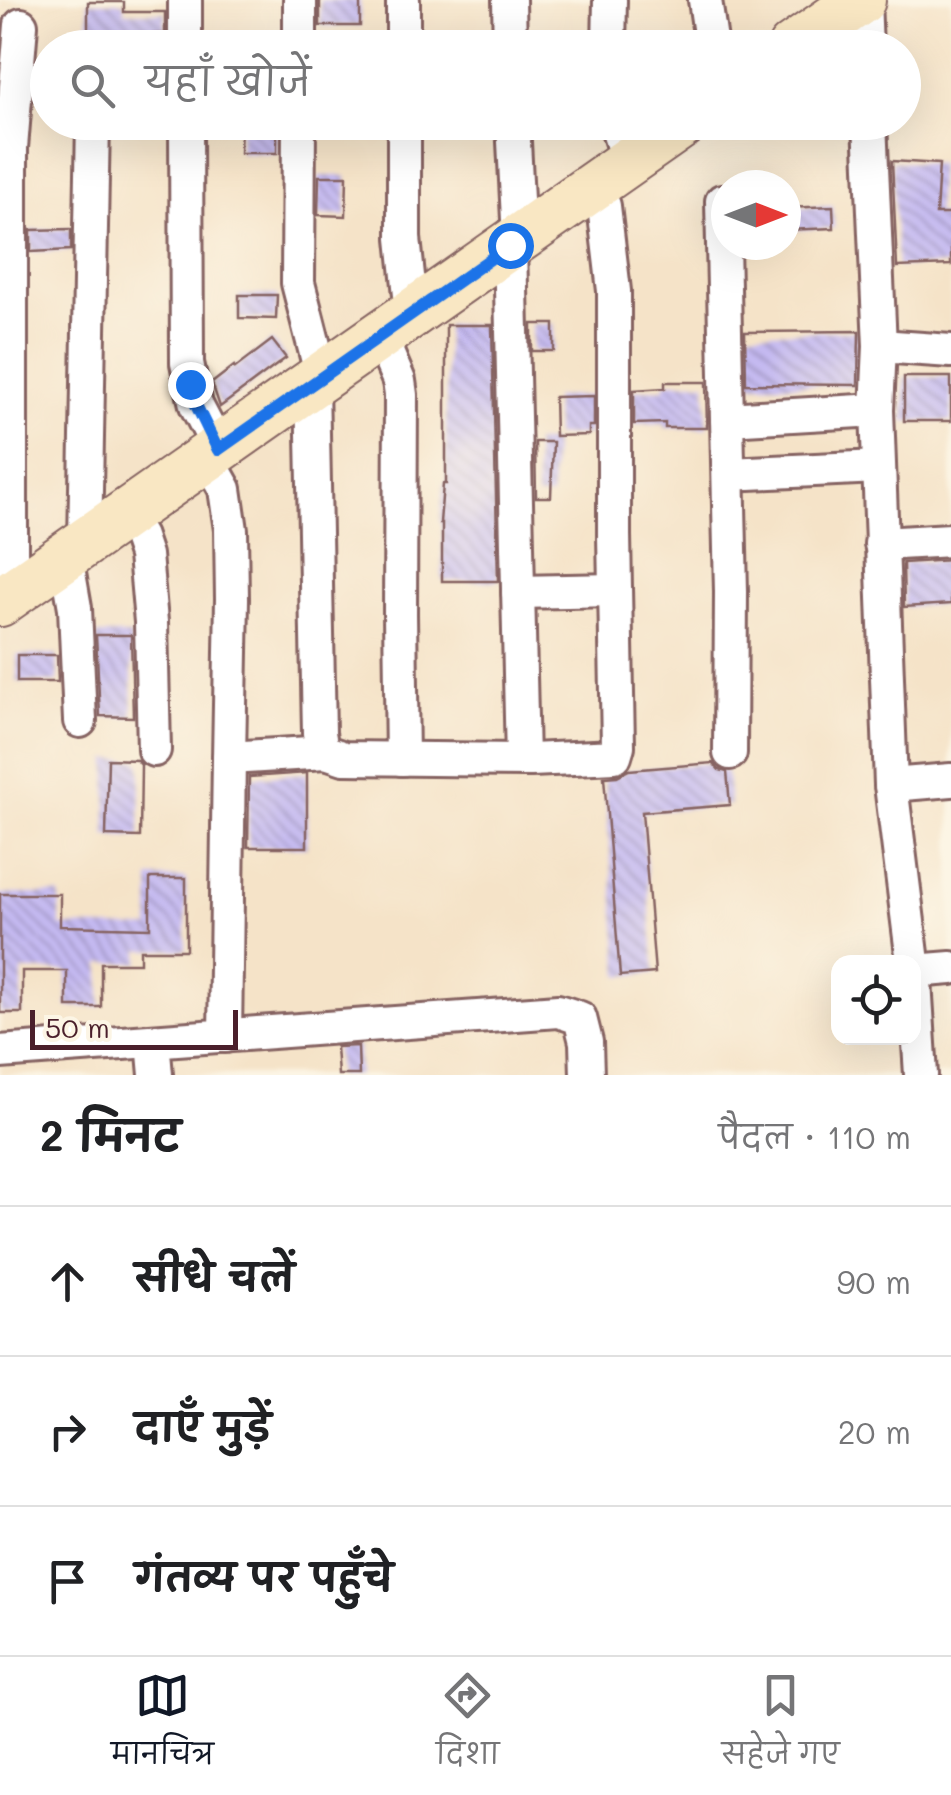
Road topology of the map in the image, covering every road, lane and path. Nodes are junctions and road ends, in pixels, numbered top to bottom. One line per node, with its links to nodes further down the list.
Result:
1 (185, 0): 10 (street)
2 (300, 0): 11 (street)
3 (403, 0): 12 (street)
4 (509, 0): 13 (street)
5 (610, 0): 14 (street)
6 (705, 0): 15 (street)
7 (862, 0): 9 (street); 16 (street)
8 (22, 25): 24 (street)
9 (808, 25)
10 (186, 30)
11 (300, 30)
12 (404, 30)
13 (510, 30)
14 (609, 30)
15 (709, 30)
16 (864, 30)
17 (92, 140): 40 (street)
18 (186, 140): 34 (street)
19 (300, 140): 31 (street)
20 (404, 140): 28 (street)
21 (513, 140): 26 (street)
22 (648, 140): 25 (street)
23 (871, 140): 29 (street)
24 (6, 148): 43 (street)
25 (613, 157): 26 (street); 41 (street)
26 (514, 242): 28 (street); 42 (street)
27 (723, 260): 33 (street)
28 (396, 325): 31 (street); 49 (street)
29 (880, 346): 30 (street); 32 (street)
30 (951, 352)
31 (317, 380): 34 (street); 46 (street)
32 (877, 410): 33 (street); 35 (street)
33 (727, 419): 36 (street)
34 (213, 453): 37 (street); 48 (street)
35 (879, 466): 36 (street); 39 (street)
36 (729, 474): 47 (street)
37 (126, 515): 40 (street); 45 (street)
38 (951, 540): 39 (street)
39 (881, 544): 52 (street)
40 (76, 549): 43 (street); 44 (street)
41 (614, 590): 42 (street); 50 (street)
42 (518, 592): 50 (street)
43 (6, 598)
44 (80, 721)
45 (154, 750)
46 (326, 752): 48 (street); 49 (street)
47 (730, 753)
48 (229, 758): 56 (street)
49 (402, 758): 50 (street)
50 (522, 760)
51 (951, 780): 52 (street)
52 (891, 786): 53 (street)
53 (913, 955)
54 (921, 966): 55 (street)
55 (951, 968)
56 (225, 1036): 57 (street); 61 (street)
57 (153, 1041): 59 (street); 60 (street)
58 (919, 1045): 62 (street)
59 (12, 1059)
60 (156, 1075)
61 (587, 1075)
62 (921, 1075)

